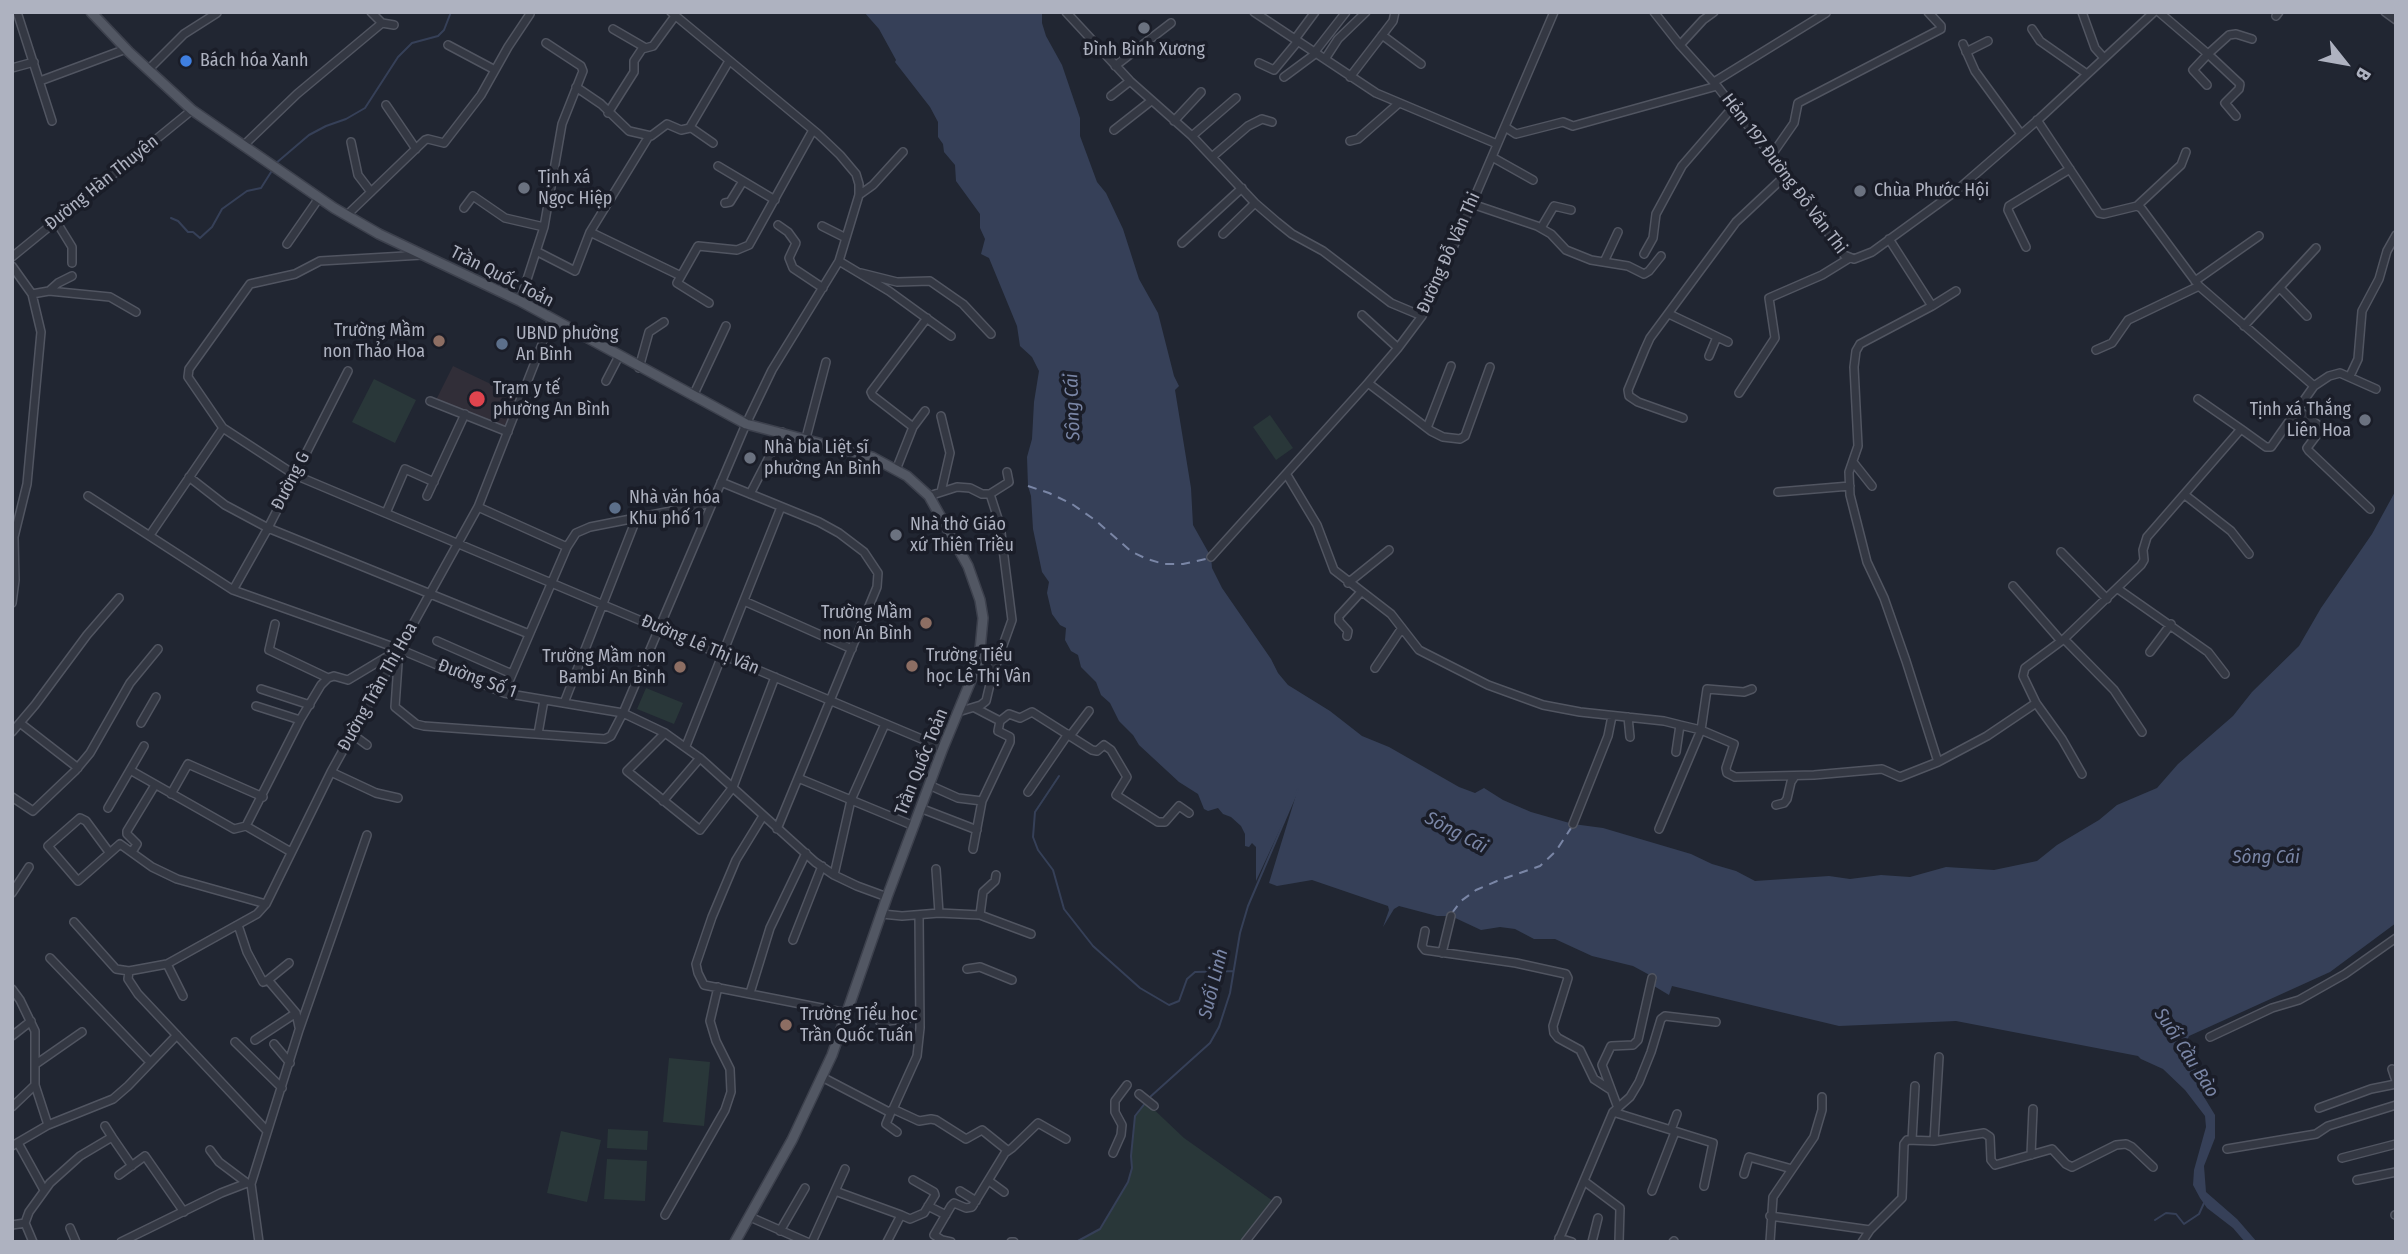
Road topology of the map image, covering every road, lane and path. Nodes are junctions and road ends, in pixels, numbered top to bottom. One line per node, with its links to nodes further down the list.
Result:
1 (17, 12): 41 (street)
2 (91, 12): 35 (main road, Trần Quốc Toản)
3 (371, 12): 22 (street)
4 (1066, 12): 44 (street)
5 (1254, 12): 29 (street)
6 (1315, 12): 29 (street)
7 (1346, 12): 36 (street)
8 (1366, 12): 39 (street)
9 (1395, 12): 27 (street)
10 (1554, 12): 70 (street, Đường Đỗ Văn Thi)
11 (1654, 12): 33 (street, Hẻm 197 Đường Đỗ Văn Thi)
12 (1714, 12): 33 (street)
13 (1928, 12): 85 (street)
14 (2082, 12): 38 (street)
15 (2156, 12): 37 (street); 38 (street, Hẻm 197 Đường Đỗ Văn Thi)
16 (2385, 12): 21 (street)
17 (217, 13): 46 (street)
18 (1826, 13): 53 (street)
19 (530, 14): 47 (street)
20 (673, 14): 34 (street); 40 (street)
21 (2396, 20)
22 (382, 23): 24 (street); 81 (street)
23 (1171, 23): 44 (street)
24 (394, 25)
25 (613, 29): 34 (street)
26 (2032, 29): 48 (street)
27 (1382, 35): 43 (street); 49 (street)
28 (2252, 39): 37 (street)
29 (1296, 40): 36 (street); 42 (street)
30 (1988, 41): 74 (street)
31 (545, 43): 55 (street)
32 (448, 45): 47 (street)
33 (1680, 45): 53 (street, Hẻm 197 Đường Đỗ Văn Thi)
34 (644, 47): 64 (street)
35 (125, 48): 46 (main road, Trần Quốc Toản); 51 (street)
36 (1314, 53): 39 (street); 50 (street)
37 (2208, 54): 54 (street); 65 (street)
38 (2104, 58): 48 (street, Hẻm 197 Đường Đỗ Văn Thi)
39 (1325, 60): 49 (street)
40 (729, 61): 71 (street); 72 (street)
41 (34, 62): 45 (street); 51 (street)
42 (1259, 63)
43 (1421, 65)
44 (1115, 66): 52 (street)
45 (12, 68)
46 (148, 70): 63 (main road, Trần Quốc Toản)
47 (495, 70): 82 (street)
48 (2087, 74): 66 (street, Hẻm 197 Đường Đỗ Văn Thi)
49 (1350, 77): 60 (street)
50 (1284, 78)
51 (40, 81): 67 (street)
52 (1130, 81): 57 (street); 59 (street)
53 (1715, 84): 62 (street, Hẻm 197 Đường Đỗ Văn Thi); 70 (street)
54 (2207, 85)
55 (576, 87): 64 (street); 108 (street)
56 (1202, 92): 68 (street)
57 (1111, 96)
58 (1236, 98): 76 (street)
59 (1151, 101): 68 (street); 73 (street)
60 (1399, 103): 77 (street); 80 (street)
61 (386, 105): 82 (street)
62 (1733, 107): 85 (street, Hẻm 197 Đường Đỗ Văn Thi); 122 (street)
63 (192, 110): 81 (main road, Trần Quốc Toản); 105 (street, Đường Hàn Thuyên)
64 (608, 113): 75 (street)
65 (2236, 116)
66 (2037, 120): 74 (street, Hẻm 197 Đường Đỗ Văn Thi); 89 (street)
67 (52, 121)
68 (1174, 121): 76 (street)
69 (1272, 122): 86 (street)
70 (1505, 127): 80 (street, Đường Đỗ Văn Thi)
71 (690, 128): 75 (street); 79 (street)
72 (813, 130): 95 (street); 97 (street)
73 (1114, 130)
74 (2021, 134): 116 (street, Hẻm 197 Đường Đỗ Văn Thi)
75 (649, 136): 110 (street)
76 (1192, 136): 86 (street)
77 (1350, 141)
78 (351, 142): 94 (street)
79 (713, 143)
80 (1497, 145): 87 (street, Đường Đỗ Văn Thi)
81 (243, 146): 96 (main road, Trần Quốc Toản)
82 (416, 149): 94 (street)
83 (903, 152): 95 (street)
84 (2186, 152): 101 (street)
85 (1771, 156): 90 (street, Hẻm 197 Đường Đỗ Văn Thi)
86 (1212, 157): 93 (street)
87 (1492, 157): 91 (street); 100 (street, Đường Đỗ Văn Thi)
88 (718, 166): 92 (street)
89 (2070, 169): 101 (street); 119 (street)
90 (1786, 175): 126 (street, Hẻm 197 Đường Đỗ Văn Thi); 144 (street)
91 (1533, 180)
92 (743, 181): 97 (street); 98 (street)
93 (1242, 188): 99 (street); 117 (street)
94 (371, 192): 104 (street)
95 (859, 195): 115 (street)
96 (318, 198): 104 (main road, Trần Quốc Toản); 118 (street)
97 (775, 200): 133 (street)
98 (726, 203)
99 (1255, 203): 112 (street); 146 (street)
100 (1472, 204): 109 (street); 146 (street, Đường Đỗ Văn Thi)
101 (2137, 206): 134 (street)
102 (464, 208): 108 (street)
103 (1570, 210): 109 (street)
104 (347, 215): 123 (main road, Trần Quốc Toản)
105 (56, 221): 125 (street, Đường Hàn Thuyên); 129 (street)
106 (778, 225): 135 (street)
107 (822, 226): 115 (street)
108 (544, 227): 121 (street)
109 (1541, 229): 128 (street)
110 (590, 232): 121 (street); 133 (street)
111 (1618, 232): 128 (street)
112 (1223, 234)
113 (2396, 235): 168 (street)
114 (2259, 236): 134 (street)
115 (846, 238): 127 (street)
116 (1889, 239): 126 (street, Hẻm 197 Đường Đỗ Văn Thi); 142 (street)
117 (1182, 243)
118 (287, 244)
119 (2026, 247)
120 (2316, 248): 136 (street)
121 (537, 251): 140 (street)
122 (1644, 254)
123 (424, 255): 140 (main road, Trần Quốc Toản); 184 (street)
124 (1661, 256): 128 (street)
125 (12, 257)
126 (1848, 258): 173 (street)
127 (839, 261): 131 (street); 135 (street)
128 (1604, 262)
129 (72, 263)
130 (12, 266): 139 (street)
131 (861, 273): 148 (street); 154 (street)
132 (72, 276): 137 (street)
133 (681, 276): 141 (street)
134 (2197, 283): 152 (street); 160 (street)
135 (823, 288): 182 (street)
136 (2280, 288): 147 (street); 152 (street)
137 (49, 291): 139 (street); 143 (street)
138 (1956, 291): 142 (street)
139 (32, 294): 216 (street)
140 (520, 302): 149 (main road, Trần Quốc Toản)
141 (709, 303)
142 (1932, 306): 190 (street)
143 (136, 312)
144 (1669, 314): 157 (street); 181 (street)
145 (1362, 315): 156 (street)
146 (1422, 316): 159 (street, Đường Đỗ Văn Thi)
147 (2308, 316)
148 (927, 318): 155 (street); 183 (street)
149 (552, 319): 161 (main road, Trần Quốc Toản); 187 (street, Đường Trần Thị Hoa)
150 (664, 322): 166 (street)
151 (726, 326): 174 (street)
152 (2244, 326): 171 (street)
153 (1394, 330): 156 (street)
154 (991, 334)
155 (951, 336)
156 (1385, 337): 159 (street)
157 (1717, 337): 158 (street); 162 (street)
158 (1728, 342)
159 (1398, 348): 170 (street, Đường Đỗ Văn Thi)
160 (2096, 351)
161 (619, 356): 166 (main road, Trần Quốc Toản); 169 (street)
162 (1710, 356)
163 (826, 362): 189 (street)
164 (1451, 366): 185 (street)
165 (1490, 367): 185 (street)
166 (639, 368): 174 (main road, Trần Quốc Toản)
167 (348, 371): 193 (street, Đường G)
168 (2350, 376): 171 (street); 172 (street)
169 (606, 381)
170 (1368, 383): 185 (street); 194 (street, Đường Đỗ Văn Thi)
171 (2314, 386): 177 (street)
172 (2376, 389)
173 (1739, 393)
174 (693, 396): 182 (main road, Trần Quốc Toản)
175 (2198, 399): 186 (street)
176 (430, 401): 179 (street)
177 (2298, 410): 186 (street); 211 (street)
178 (925, 411): 183 (street)
179 (465, 414): 187 (street); 196 (street)
180 (941, 416): 200 (street)
181 (1683, 418)
182 (746, 424): 188 (main road, Trần Quốc Toản); 197 (street)
183 (913, 427): 191 (street)
184 (223, 428): 193 (street, Đường Lê Thị Vân); 195 (street)
185 (1427, 428)
186 (2241, 429): 204 (street)
187 (508, 432): 209 (street, Đường Trần Thị Hoa)
188 (782, 432): 189 (main road, Trần Quốc Toản); 202 (street)
189 (806, 438): 191 (main road, Trần Quốc Toản)
190 (1853, 462): 198 (street); 199 (street)
191 (896, 470): 207 (main road, Trần Quốc Toản)
192 (1007, 472): 203 (street)
193 (295, 475): 212 (street, Đường Lê Thị Vân); 214 (street, Đường G)
194 (1287, 475): 222 (street, Đường Đỗ Văn Thi); 224 (street)
195 (189, 477): 214 (street); 215 (street)
196 (433, 482): 206 (street); 212 (street)
197 (721, 482): 202 (street); 208 (street)
198 (1850, 486): 201 (street); 289 (street)
199 (1872, 486)
200 (941, 492): 203 (street); 207 (street)
201 (1778, 492)
202 (750, 494): 210 (street)
203 (990, 494): 263 (street)
204 (2185, 495): 221 (street); 226 (street)
205 (88, 496): 215 (street, Đường Số 1)
206 (427, 496)
207 (929, 496): 265 (main road, Trần Quốc Toản)
208 (712, 503): 213 (street); 237 (street)
209 (478, 507): 217 (street, Đường Trần Thị Hoa); 218 (street)
210 (781, 507): 232 (street); 245 (street)
211 (2370, 509)
212 (386, 513): 217 (street, Đường Lê Thị Vân)
213 (637, 517): 218 (street); 234 (street)
214 (268, 528): 227 (street, Đường G); 229 (street)
215 (150, 535): 227 (street, Đường Số 1)
216 (13, 537): 233 (street)
217 (458, 542): 223 (street, Đường Lê Thị Vân); 229 (street, Đường Trần Thị Hoa)
218 (567, 547): 223 (street)
219 (1389, 550): 224 (street)
220 (2061, 552): 231 (street)
221 (2249, 554)
222 (1211, 557)
223 (551, 583): 234 (street, Đường Lê Thị Vân); 239 (street)
224 (1348, 583): 228 (street)
225 (2013, 586): 241 (street)
226 (2118, 589): 231 (street); 236 (street)
227 (233, 590): 244 (street, Đường Số 1)
228 (1361, 592): 238 (street); 240 (street)
229 (429, 594): 239 (street); 244 (street, Đường Trần Thị Hoa)
230 (119, 598): 271 (street)
231 (2107, 599): 241 (street)
232 (744, 601): 245 (street); 247 (street)
233 (12, 603)
234 (603, 604): 237 (street, Đường Lê Thị Vân); 259 (street)
235 (275, 624): 252 (street)
236 (2171, 624): 246 (street); 250 (street)
237 (660, 628): 247 (street, Đường Lê Thị Vân); 266 (street)
238 (1402, 628): 248 (street); 267 (street)
239 (529, 634): 249 (street)
240 (1347, 635)
241 (2062, 640): 260 (street); 277 (street)
242 (437, 641): 249 (street)
243 (158, 649): 290 (street)
244 (399, 649): 252 (street); 255 (street, Đường Số 1); 279 (street, Đường Trần Thị Hoa); 280 (street)
245 (852, 649): 258 (street)
246 (2150, 652)
247 (723, 654): 251 (street, Đường Lê Thị Vân); 285 (street)
248 (1375, 668)
249 (512, 674): 255 (street)
250 (2225, 674)
251 (775, 677): 258 (street, Đường Lê Thị Vân); 298 (street)
252 (328, 678): 261 (street)
253 (1752, 688): 275 (street)
254 (261, 689): 261 (street)
255 (504, 693): 257 (street, Đường Số 1)
256 (156, 697): 272 (street)
257 (544, 700): 259 (street, Đường Số 1); 280 (street)
258 (830, 701): 273 (street, Đường Lê Thị Vân); 295 (street)
259 (564, 703): 266 (street, Đường Số 1)
260 (2036, 703): 289 (street); 293 (street)
261 (310, 705): 269 (street)
262 (256, 706): 269 (street)
263 (975, 708): 265 (street); 270 (street)
264 (1089, 711): 281 (street)
265 (958, 712): 286 (main road, Trần Quốc Toản)
266 (623, 713): 278 (street, Đường Số 1); 280 (street)
267 (1612, 716): 268 (street); 312 (street)
268 (1628, 717): 274 (street); 282 (street)
269 (300, 720): 302 (street)
270 (1000, 721): 281 (street); 306 (street)
271 (20, 723): 276 (street); 290 (street)
272 (141, 723)
273 (885, 724): 286 (street, Đường Lê Thị Vân); 304 (street)
274 (1680, 725): 275 (street); 287 (street)
275 (1701, 730): 294 (street); 315 (street)
276 (13, 731)
277 (2142, 732)
278 (665, 733): 285 (street, Đường Số 1); 305 (street)
279 (352, 734): 283 (street); 292 (street, Đường Trần Thị Hoa)
280 (538, 734)
281 (1069, 735): 299 (street); 310 (street)
282 (1630, 737)
283 (367, 745)
284 (144, 746): 291 (street)
285 (686, 746): 288 (street, Đường Số 1)
286 (943, 748): 297 (main road, Trần Quốc Toản)
287 (1676, 752)
288 (700, 758): 298 (street, Đường Số 1); 305 (street)
289 (1938, 762): 294 (street)
290 (78, 768): 301 (street)
291 (130, 770): 296 (street); 308 (street)
292 (331, 772): 303 (street); 322 (street, Đường Trần Thị Hoa)
293 (2082, 774)
294 (1795, 776): 307 (street)
295 (798, 778): 304 (street); 316 (street)
296 (155, 785): 300 (street); 321 (street)
297 (929, 785): 306 (street); 309 (main road, Trần Quốc Toản)
298 (733, 787): 305 (street); 311 (street, Đường Số 1)
299 (1028, 792)
300 (172, 794): 302 (street); 313 (street)
301 (12, 797)
302 (263, 797): 313 (street)
303 (398, 798)
304 (851, 800): 314 (street); 327 (street)
305 (663, 801)
306 (982, 802): 317 (street)
307 (1776, 805)
308 (108, 808)
309 (920, 808): 314 (main road, Trần Quốc Toản); 317 (street)
310 (1188, 813)
311 (763, 816): 316 (street, Đường Số 1); 352 (street)
312 (1573, 824)
313 (246, 826): 322 (street)
314 (914, 826): 330 (main road, Trần Quốc Toản)
315 (1658, 828)
316 (777, 829): 323 (street, Đường Số 1)
317 (977, 830): 319 (street)
318 (367, 835): 362 (street)
319 (973, 849)
320 (109, 852): 320 (street); 321 (street)
321 (132, 852): 331 (street)
322 (291, 852): 331 (street, Đường Trần Thị Hoa)
323 (806, 853): 324 (street, Đường Số 1); 354 (street)
324 (822, 866): 327 (street, Đường Số 1); 342 (street)
325 (29, 867): 329 (street)
326 (936, 869): 332 (street)
327 (834, 875): 330 (street, Đường Số 1)
328 (996, 875): 335 (street)
329 (12, 893)
330 (887, 897): 333 (main road, Trần Quốc Toản)
331 (265, 904): 338 (street, Đường Trần Thị Hoa)
332 (939, 913): 334 (street); 335 (street)
333 (882, 914): 334 (street); 357 (main road, Trần Quốc Toản)
334 (919, 915): 358 (street)
335 (979, 915): 340 (street)
336 (1451, 916): 343 (street)
337 (74, 922): 348 (street)
338 (238, 925): 346 (street, Đường Trần Thị Hoa); 350 (street)
339 (1425, 931): 343 (street)
340 (1031, 934)
341 (2396, 938): 366 (street)
342 (793, 940)
343 (1441, 953): 381 (street)
344 (50, 958): 371 (street)
345 (289, 963): 350 (street)
346 (167, 964): 348 (street, Đường Trần Thị Hoa); 355 (street)
347 (967, 969): 351 (street)
348 (129, 971): 364 (street)
349 (1652, 978): 381 (street)
350 (268, 980): 356 (street)
351 (1012, 980)
352 (718, 987): 354 (street); 432 (street)
353 (12, 989): 359 (street)
354 (750, 993): 357 (street)
355 (183, 996)
356 (296, 1013): 362 (street); 367 (street)
357 (847, 1013): 375 (main road, Trần Quốc Toản)
358 (919, 1017): 360 (street); 390 (street)
359 (32, 1021): 365 (street); 373 (street)
360 (880, 1022)
361 (1716, 1022): 389 (street)
362 (299, 1030): 372 (street)
363 (82, 1032): 373 (street)
364 (177, 1035): 371 (street); 394 (street)
365 (12, 1036)
366 (2210, 1037)
367 (255, 1040)
368 (235, 1042): 380 (street)
369 (274, 1044): 372 (street)
370 (1940, 1057): 400 (street)
371 (150, 1062): 392 (street)
372 (290, 1063): 380 (street)
373 (36, 1065): 377 (street)
374 (2392, 1069): 376 (street)
375 (822, 1077): 390 (street); 436 (main road, Trần Quốc Toản)
376 (2396, 1083): 387 (street)
377 (35, 1085): 386 (street); 392 (street)
378 (1127, 1085): 406 (street)
379 (1915, 1086): 399 (street)
380 (282, 1088): 394 (street)
381 (1611, 1090): 389 (street)
382 (1139, 1094): 385 (street)
383 (1822, 1097): 412 (street)
384 (2396, 1105): 403 (street)
385 (1154, 1106)
386 (12, 1107)
387 (2319, 1108)
388 (2033, 1109): 407 (street)
389 (1615, 1110): 395 (street); 419 (street)
390 (892, 1111): 396 (street); 405 (street)
391 (1677, 1114): 395 (street)
392 (48, 1125): 401 (street)
393 (105, 1126): 397 (street)
394 (267, 1131): 420 (street)
395 (1673, 1131): 421 (street); 426 (street)
396 (897, 1132)
397 (112, 1137): 409 (street); 423 (street)
398 (1066, 1139): 405 (street)
399 (1912, 1140): 400 (street); 441 (street)
400 (1934, 1141): 407 (street)
401 (15, 1144): 423 (street)
402 (2396, 1144): 408 (street)
403 (2227, 1149)
404 (210, 1150): 420 (street)
405 (1007, 1150): 418 (street)
406 (1113, 1153)
407 (2031, 1155): 410 (street)
408 (2342, 1158)
409 (132, 1166): 415 (street); 431 (street)
410 (2153, 1167)
411 (845, 1168): 424 (street)
412 (1792, 1169): 414 (street); 435 (street)
413 (2396, 1172): 417 (street)
414 (1744, 1174)
415 (119, 1175)
416 (913, 1180): 430 (street)
417 (2357, 1180)
418 (989, 1181): 427 (street); 428 (street)
419 (1584, 1181): 443 (street); 455 (street)
420 (249, 1184): 431 (street); 447 (street)
421 (1703, 1186)
422 (805, 1188): 442 (street)
423 (44, 1190): 438 (street)
424 (835, 1191): 433 (street); 449 (street)
425 (960, 1191): 428 (street)
426 (1652, 1191)
427 (1004, 1192)
428 (976, 1201): 434 (street)
429 (1277, 1201): 452 (street)
430 (928, 1206): 433 (street); 434 (street)
431 (184, 1212): 446 (street)
432 (665, 1214)
433 (901, 1215): 450 (street)
434 (946, 1215): 451 (street)
435 (1770, 1216): 441 (street); 456 (street)
436 (750, 1217): 442 (street); 448 (main road, Trần Quốc Toản)
437 (1598, 1218): 454 (street)
438 (25, 1223): 439 (street); 444 (street)
439 (12, 1225)
440 (70, 1228): 445 (street)
441 (1870, 1230): 457 (street)
442 (780, 1231): 449 (street)
443 (1558, 1240): 453 (street)
444 (33, 1242)
445 (76, 1242)
446 (121, 1242)
447 (259, 1242)
448 (736, 1242)
449 (810, 1242)
450 (887, 1242)
451 (951, 1242)
452 (1245, 1242)
453 (1572, 1242)
454 (1592, 1242)
455 (1619, 1242)
456 (1770, 1242)
457 (1862, 1242)

